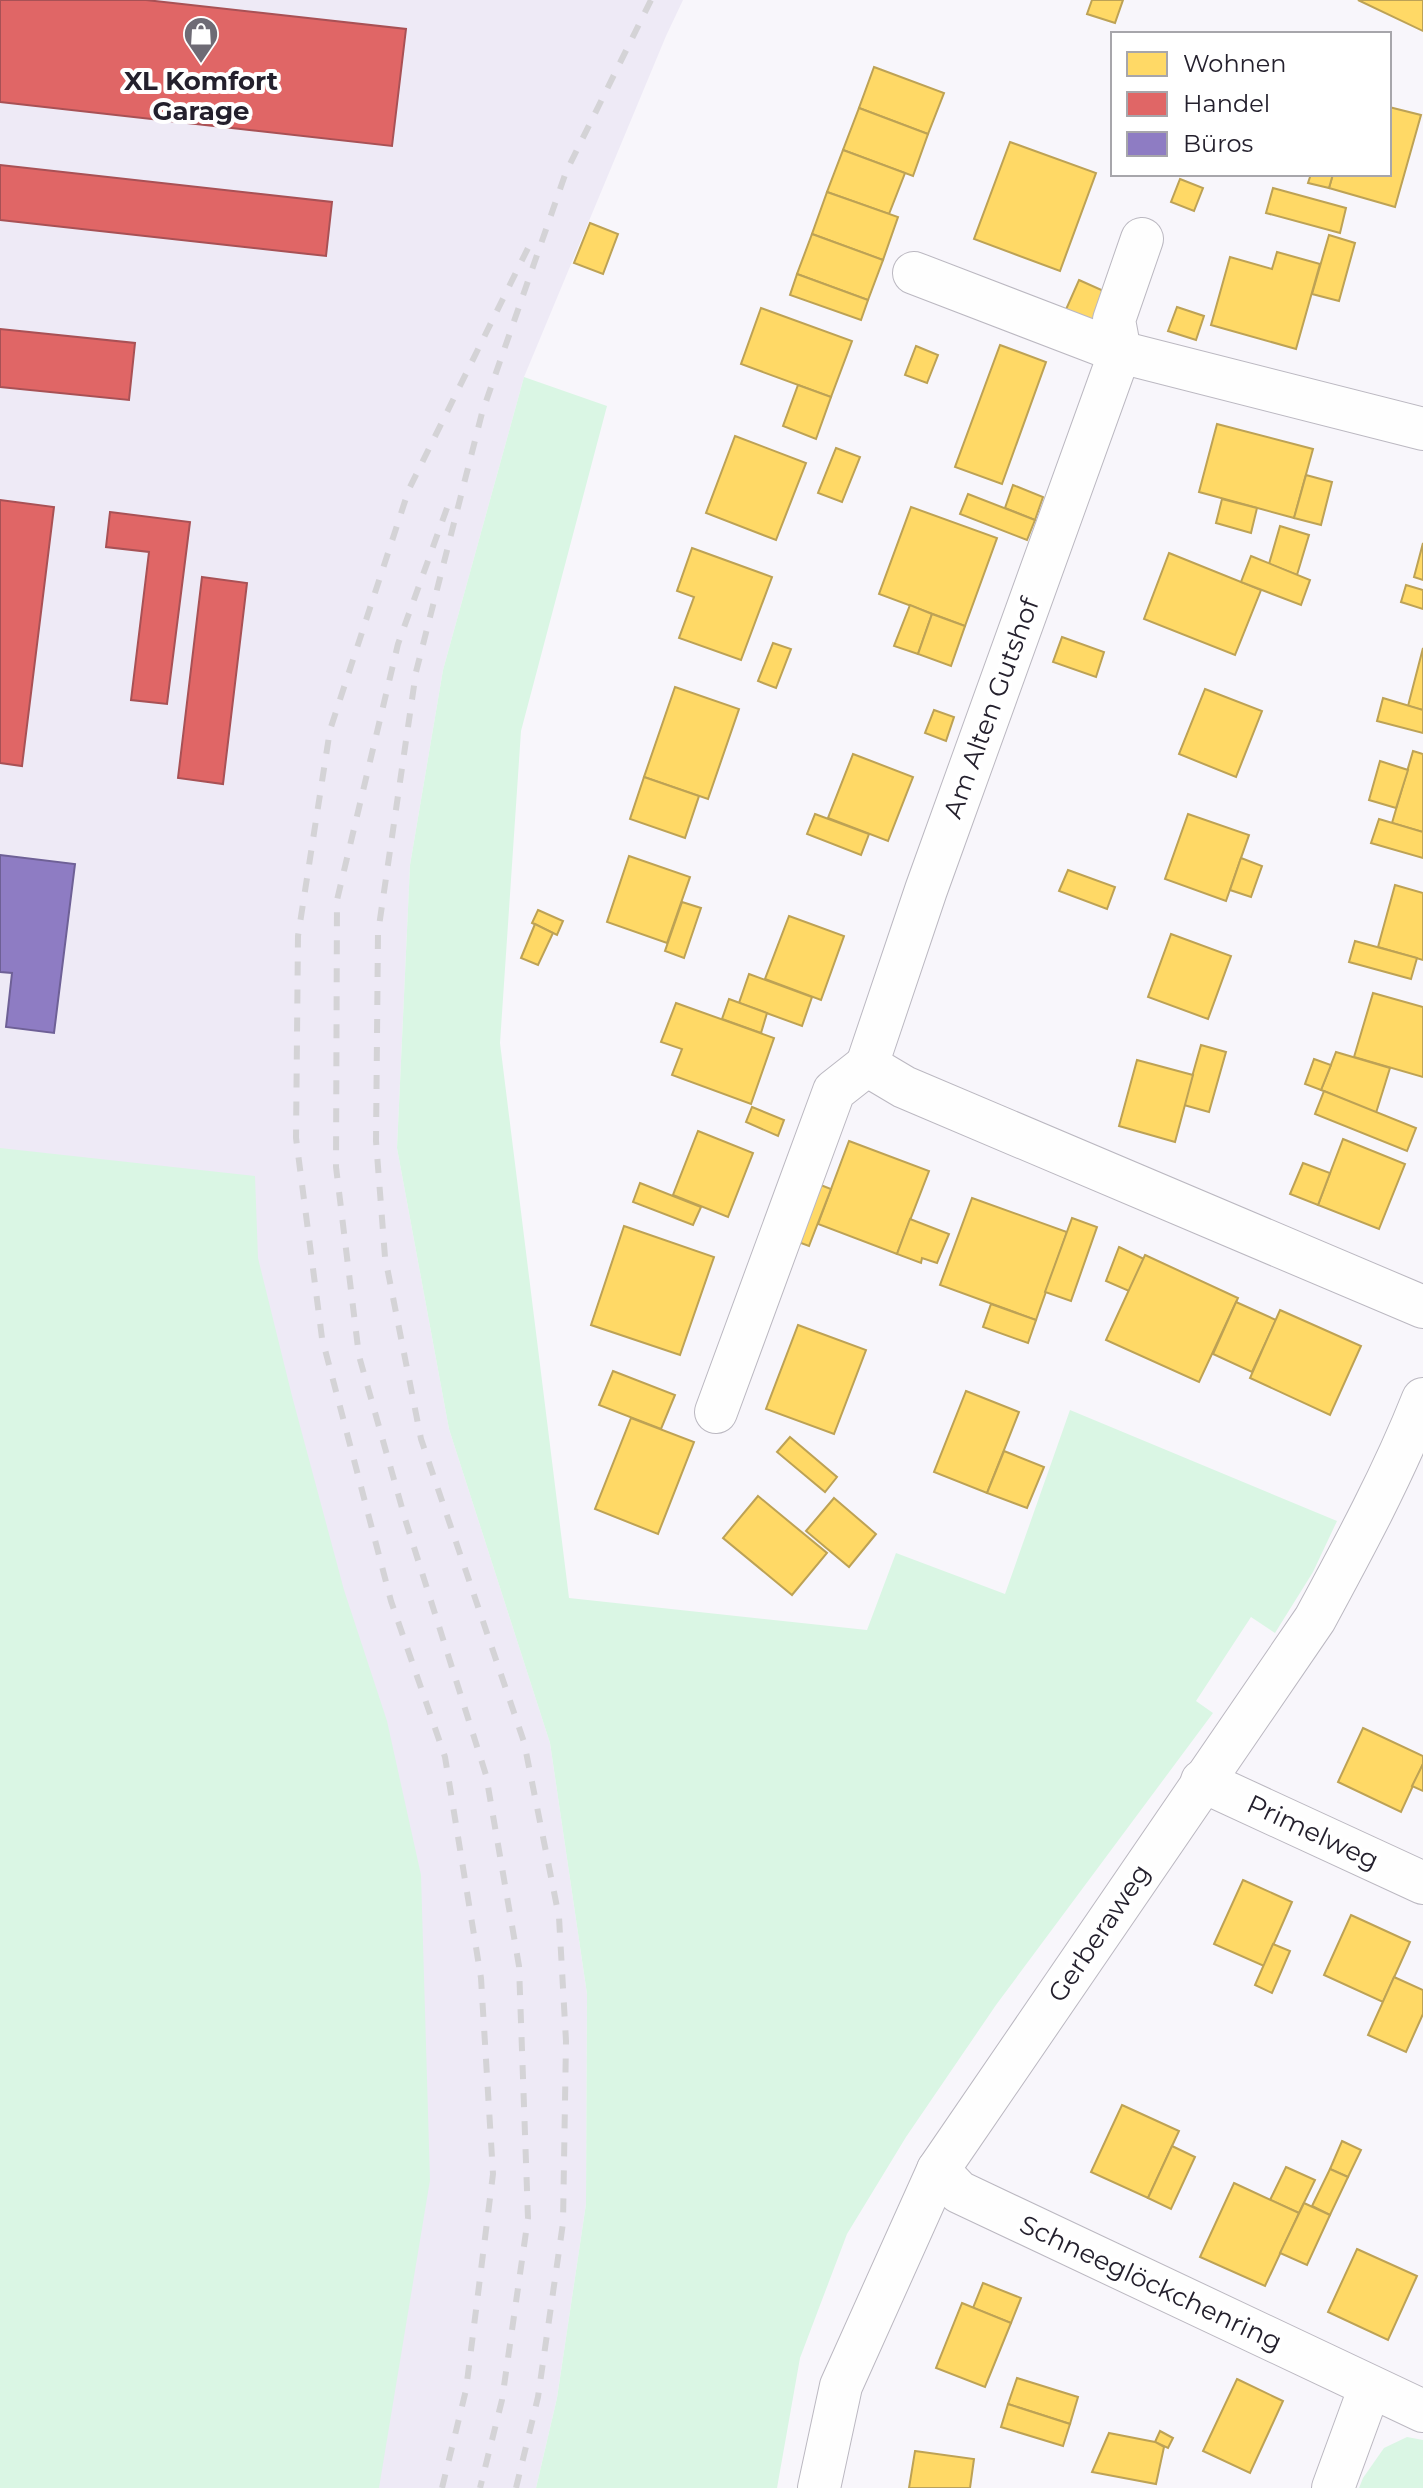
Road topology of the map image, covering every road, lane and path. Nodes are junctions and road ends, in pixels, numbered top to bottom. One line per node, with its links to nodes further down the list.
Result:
1 (1142, 239): 3 (street, Am Alten Gutshof)
2 (914, 273): 3 (street)
3 (1120, 352): 4 (street); 5 (street, Am Alten Gutshof)
4 (1423, 429)
5 (867, 1065): 6 (street); 8 (street)
6 (1423, 1307)
7 (1423, 1399): 9 (street, Gerberaweg)
8 (716, 1412)
9 (1202, 1781): 10 (street, Primelweg); 11 (street, Gerberaweg)
10 (1423, 1883)
11 (938, 2170): 12 (street, Schneeglöckchenring); 14 (street, Gerberaweg)
12 (1370, 2387): 13 (street, Schneeglöckchenring); 15 (street)
13 (1423, 2411)
14 (819, 2488)
15 (1333, 2488)

